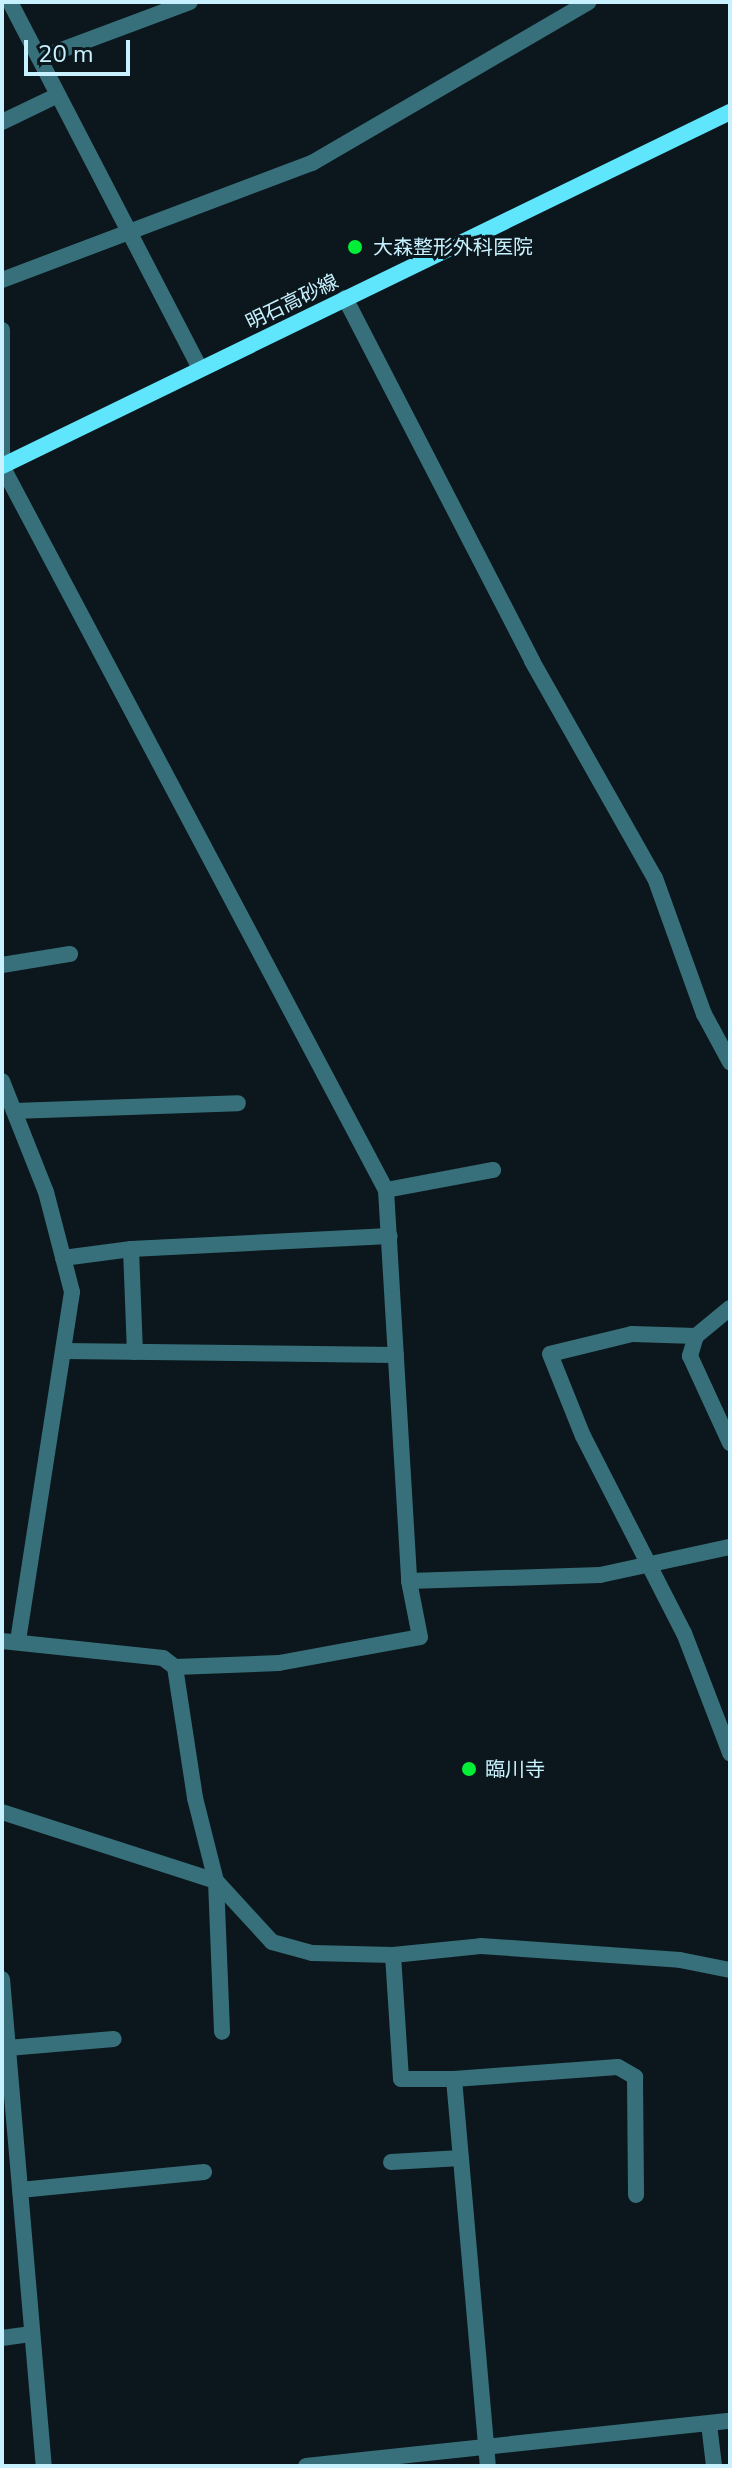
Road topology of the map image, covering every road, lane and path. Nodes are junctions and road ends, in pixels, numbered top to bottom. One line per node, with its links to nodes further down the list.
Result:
1 (10, 2): 4 (street)
2 (190, 2): 4 (street)
3 (589, 2): 8 (street)
4 (40, 58): 5 (street)
5 (58, 95): 7 (street); 8 (street)
6 (730, 112): 10 (main road, 明石高砂線)
7 (2, 122)
8 (128, 231): 9 (street); 12 (street)
9 (2, 280)
10 (345, 298): 12 (main road, 明石高砂線); 16 (street)
11 (2, 330): 13 (street)
12 (200, 369): 13 (main road, 明石高砂線)
13 (2, 466): 21 (street)
14 (70, 954): 15 (street)
15 (2, 965)
16 (730, 1062)
17 (2, 1081): 19 (street)
18 (238, 1103): 19 (street)
19 (14, 1111): 24 (street)
20 (493, 1170): 21 (street)
21 (386, 1190): 22 (street)
22 (390, 1236): 23 (street); 29 (street)
23 (131, 1249): 24 (street); 28 (street)
24 (63, 1258): 27 (street)
25 (730, 1308): 26 (street)
26 (696, 1336): 30 (street); 32 (street)
27 (64, 1351): 28 (street); 34 (street)
28 (135, 1352): 29 (street)
29 (396, 1355): 33 (street)
30 (730, 1443)
31 (730, 1547): 32 (street)
32 (650, 1564): 33 (street); 36 (street)
33 (409, 1581): 35 (street)
34 (10, 1640): 35 (street)
35 (175, 1667): 38 (street)
36 (730, 1753)
37 (2, 1812): 38 (street)
38 (216, 1881): 39 (street); 42 (street)
39 (393, 1955): 40 (street); 45 (street)
40 (730, 1970)
41 (2, 1979): 44 (street)
42 (222, 2032)
43 (114, 2039): 44 (street)
44 (8, 2048): 46 (street)
45 (454, 2079): 47 (street); 51 (street)
46 (9, 2148): 50 (street)
47 (461, 2158): 48 (street); 56 (street)
48 (391, 2162)
49 (204, 2172): 50 (street)
50 (20, 2190): 52 (street)
51 (636, 2195)
52 (32, 2334): 53 (street); 57 (street)
53 (2, 2338)
54 (730, 2421): 55 (street)
55 (709, 2424): 56 (street); 60 (street)
56 (486, 2445): 58 (street); 59 (street)
57 (44, 2466)
58 (306, 2466)
59 (488, 2466)
60 (714, 2466)

